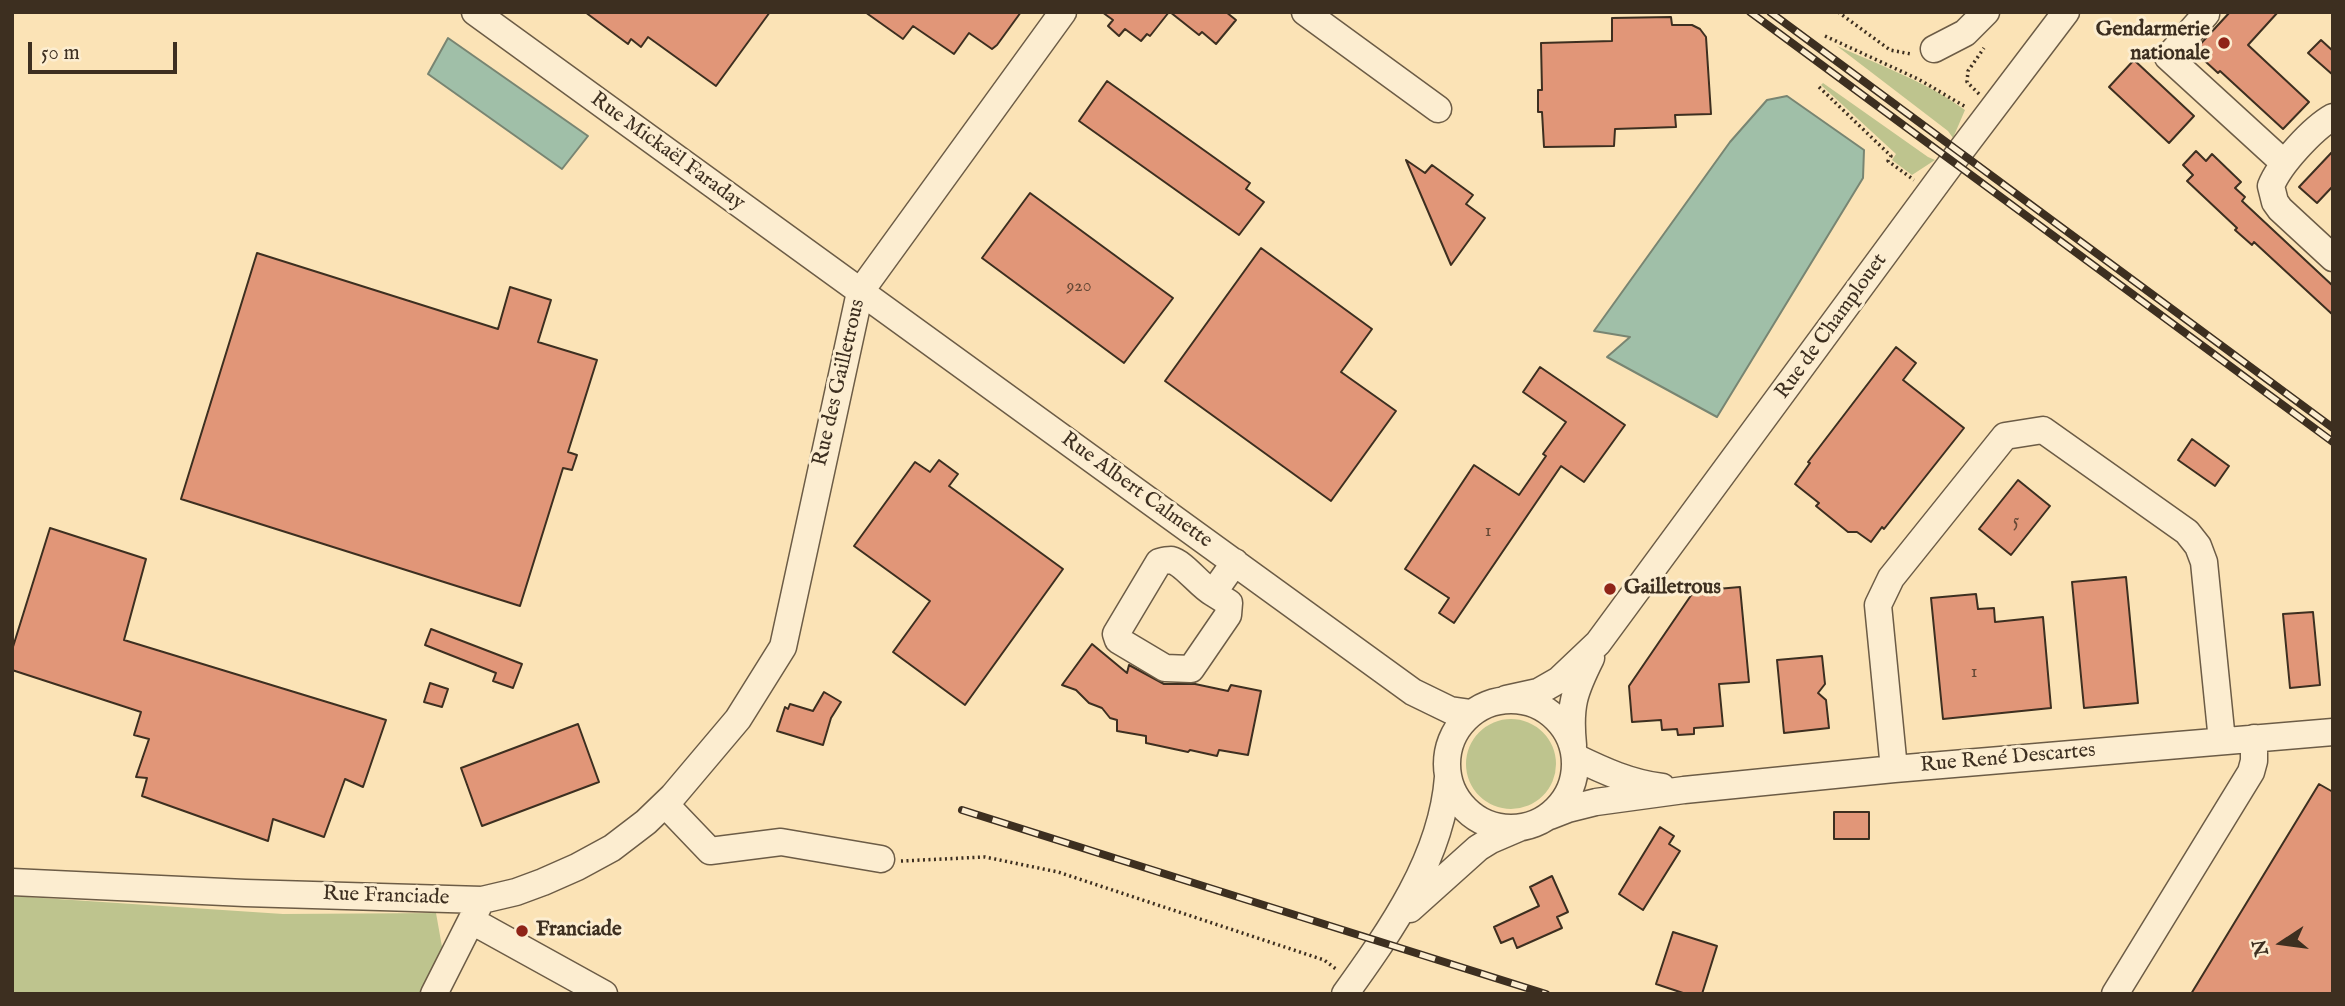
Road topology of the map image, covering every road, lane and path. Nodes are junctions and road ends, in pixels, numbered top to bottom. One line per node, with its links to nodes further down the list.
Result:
1 (475, 12): 18 (street, Rue Mickaël Faraday)
2 (1063, 12): 18 (street, Rue des Gailletrous)
3 (1305, 12): 13 (street)
4 (1838, 12): 10 (path)
5 (1986, 12): 10 (street)
6 (2066, 12): 12 (street, Rue de Champlouet)
7 (2205, 12): 15 (street)
8 (1825, 36): 12 (path)
9 (1989, 42): 12 (path)
10 (1934, 49)
11 (1819, 87): 16 (path)
12 (1980, 108): 21 (street, Rue de Champlouet)
13 (1438, 109)
14 (2333, 117): 15 (street)
15 (2284, 163): 17 (street)
16 (1913, 179)
17 (2333, 258)
18 (860, 292): 19 (street, Rue Albert Calmette); 29 (street, Rue des Gailletrous)
19 (1235, 562): 20 (street); 22 (street, Rue Albert Calmette)
20 (1213, 593): 20 (street)
21 (1598, 643): 23 (street, Rue de Champlouet); 30 (street, Rue de Champlouet)
22 (1413, 692): 24 (street, Rue Albert Calmette); 28 (street, Rue Albert Calmette)
23 (1506, 699): 24 (street); 30 (street)
24 (1471, 713): 28 (street)
25 (2333, 732): 26 (street, Rue René Descartes)
26 (2254, 738): 27 (street, Rue René Descartes); 44 (street)
27 (2222, 741): 31 (street, Rue René Descartes); 31 (street)
28 (1449, 745): 32 (street)
29 (711, 752): 34 (street, Rue Franciade)
30 (1575, 754): 33 (street, Rue René Descartes); 35 (street)
31 (1894, 769): 33 (street, Rue René Descartes)
32 (1448, 777): 36 (street); 40 (street)
33 (1684, 790): 35 (street, Rue René Descartes)
34 (665, 804): 37 (street); 39 (street, Rue Franciade)
35 (1550, 816): 36 (street)
36 (1520, 828): 40 (street)
37 (881, 859): 41 (path)
38 (12, 882): 39 (street, Rue Franciade)
39 (477, 910): 42 (street); 43 (street)
40 (1394, 924): 41 (street)
41 (1349, 987)
42 (433, 994)
43 (604, 994)
44 (2115, 994)

